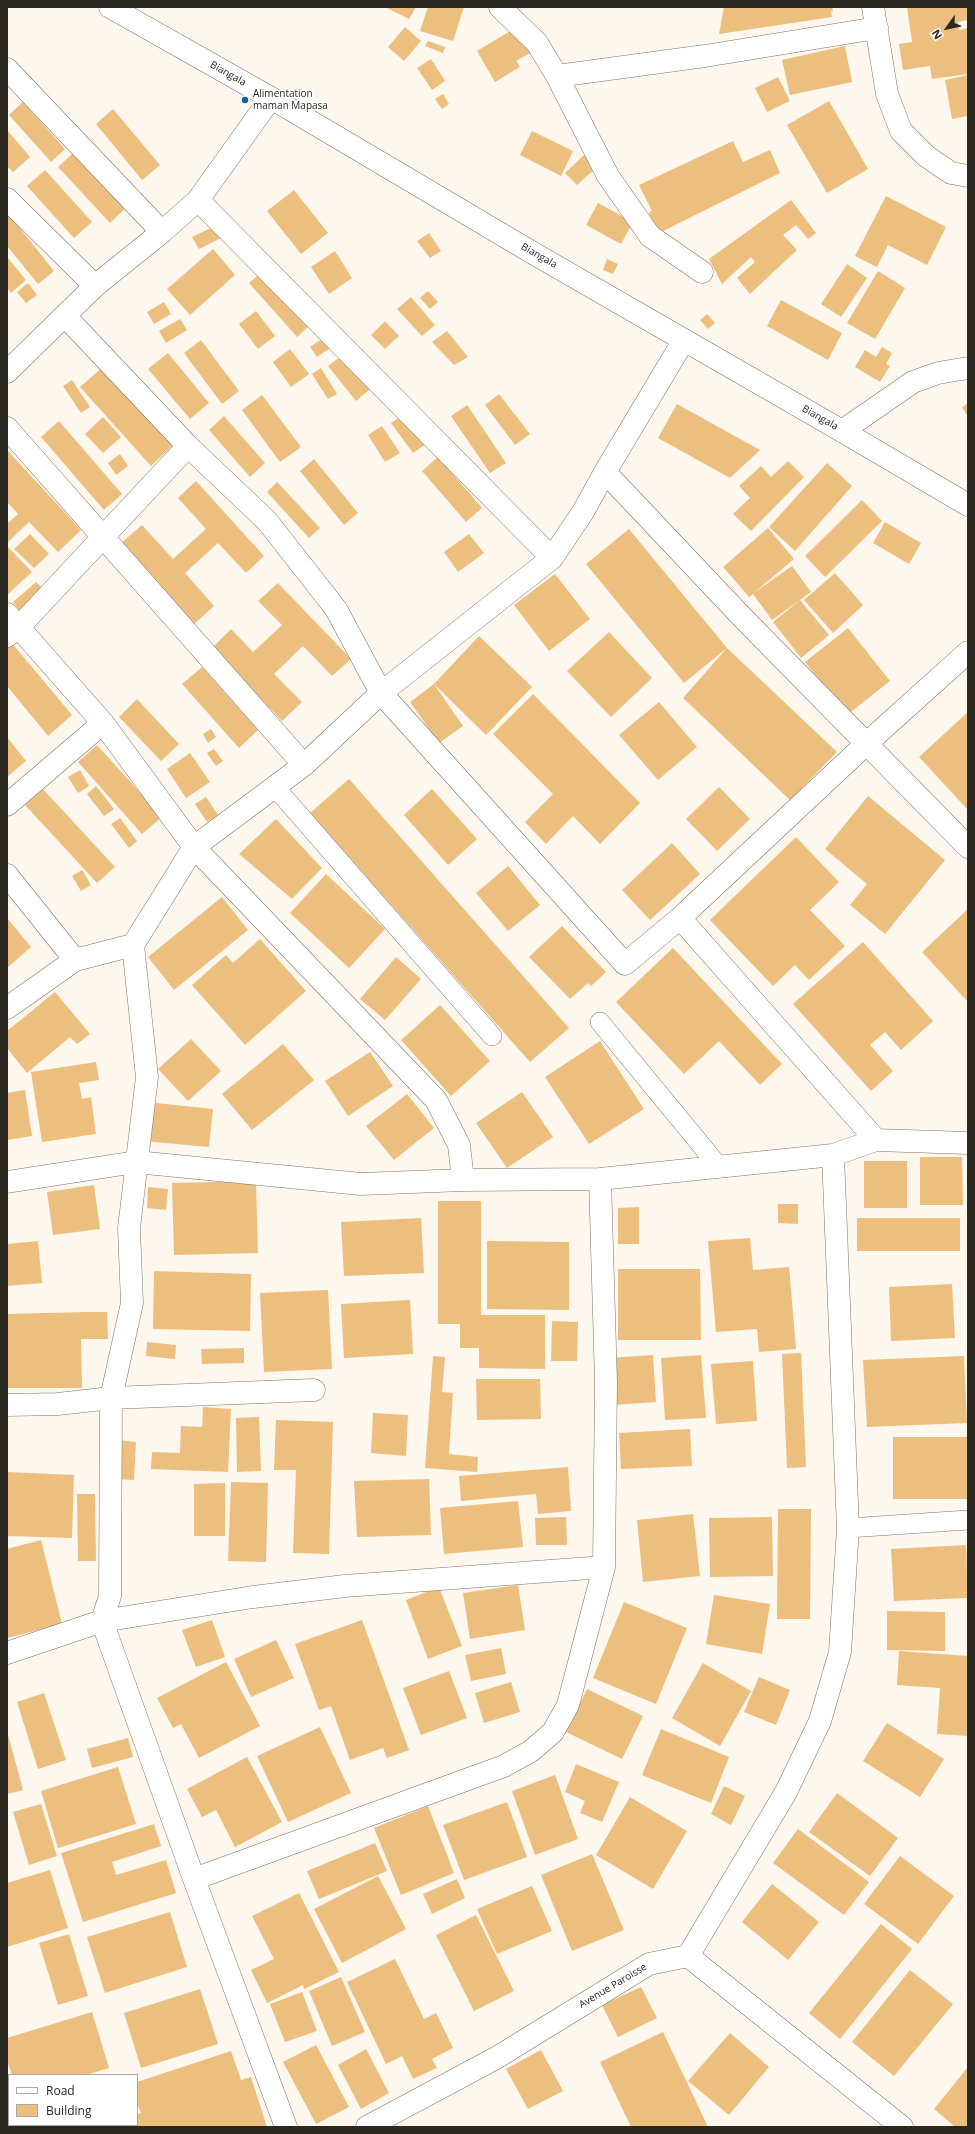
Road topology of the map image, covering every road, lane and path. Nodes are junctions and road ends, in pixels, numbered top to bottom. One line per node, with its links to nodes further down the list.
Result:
1 (110, 7): 7 (street, Biangala)
2 (500, 7): 6 (street)
3 (874, 7): 4 (street)
4 (877, 28): 6 (street); 8 (street)
5 (7, 69): 11 (street)
6 (557, 76): 12 (street)
7 (272, 98): 10 (street); 15 (street, Biangala)
8 (968, 176)
9 (7, 199): 13 (street)
10 (198, 200): 11 (street); 24 (street)
11 (162, 232): 13 (street)
12 (702, 272)
13 (95, 286): 14 (street)
14 (65, 316): 16 (street); 20 (street)
15 (684, 340): 19 (street, Biangala); 21 (street)
16 (9, 366)
17 (968, 368): 19 (street)
18 (7, 428): 23 (street)
19 (842, 431): 22 (street, Biangala)
20 (188, 446): 23 (street); 27 (street)
21 (605, 472): 24 (street); 29 (street)
22 (968, 505)
23 (102, 536): 25 (street); 30 (street)
24 (552, 558): 27 (street)
25 (11, 626): 28 (street)
26 (968, 652): 29 (street)
27 (381, 693): 30 (street); 36 (street)
28 (104, 723): 32 (street); 33 (street)
29 (866, 744): 34 (street); 36 (street)
30 (304, 765): 31 (street)
31 (274, 786): 33 (street); 41 (lane)
32 (7, 805)
33 (194, 847): 37 (street); 48 (street)
34 (968, 848)
35 (7, 875): 38 (street)
36 (680, 918): 42 (street)
37 (133, 945): 38 (street); 45 (street)
38 (75, 960): 39 (street)
39 (7, 1008)
40 (600, 1022): 46 (lane)
41 (492, 1036)
42 (876, 1140): 43 (street); 44 (street)
43 (968, 1143)
44 (833, 1155): 46 (street); 54 (street)
45 (136, 1162): 48 (street); 49 (street); 51 (street)
46 (720, 1168): 47 (street)
47 (600, 1179): 48 (street); 55 (street)
48 (463, 1180)
49 (7, 1182)
50 (314, 1390): 51 (street)
51 (111, 1398): 52 (street); 56 (street)
52 (7, 1405)
53 (968, 1520): 54 (lane)
54 (848, 1528): 59 (street)
55 (604, 1567): 56 (street); 58 (street)
56 (102, 1621): 57 (street); 58 (street)
57 (7, 1653)
58 (194, 1879): 60 (street)
59 (688, 1956): 61 (street, Avenue Paroisse); 62 (street)
60 (286, 2127)
61 (367, 2127)
62 (902, 2127)

